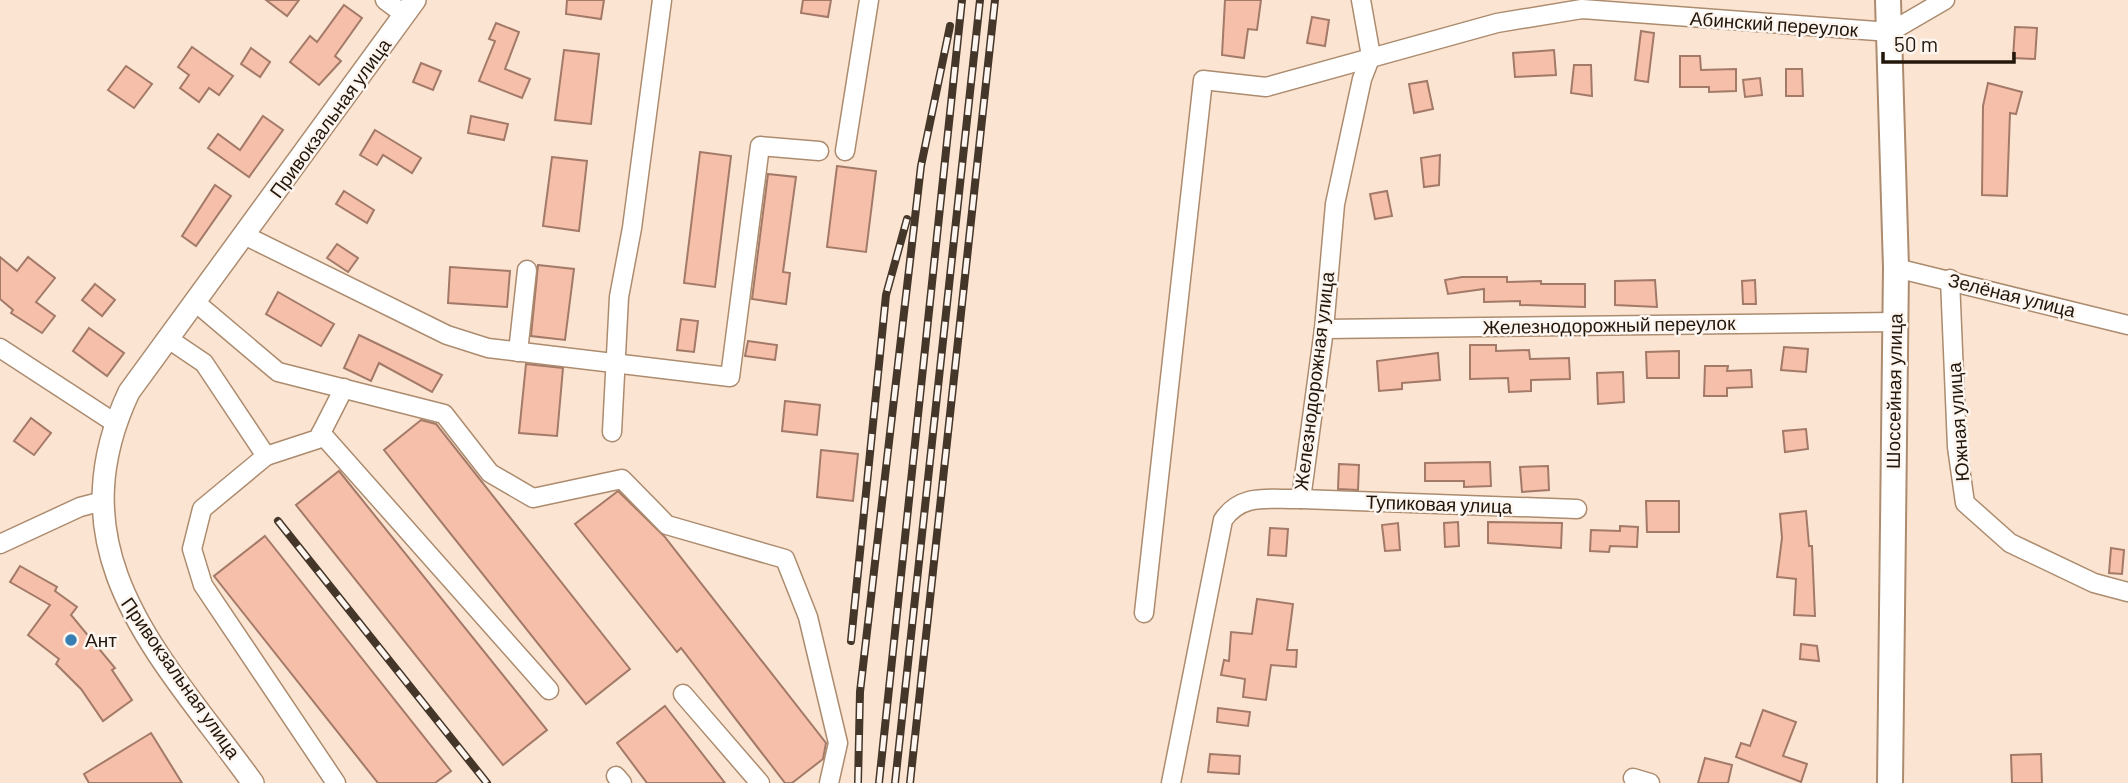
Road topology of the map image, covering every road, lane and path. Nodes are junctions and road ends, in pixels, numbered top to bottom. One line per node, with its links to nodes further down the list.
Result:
1 (385, 0): 8 (street)
2 (663, 0): 24 (street)
3 (869, 0): 11 (street)
4 (1361, 0): 10 (street, Железнодорожная улица)
5 (1888, 0): 9 (highway, Шоссейная улица)
6 (1945, 0): 9 (street)
7 (1581, 5): 9 (street, Абинский переулок); 10 (street, Абинский переулок)
8 (410, 8): 13 (main road, Привокзальная улица)
9 (1890, 32): 14 (highway, Шоссейная улица)
10 (1371, 56): 20 (street, Железнодорожная улица); 35 (street, Абинский переулок)
11 (845, 151)
12 (819, 152): 24 (street)
13 (244, 235): 17 (main road, Привокзальная улица); 23 (street)
14 (1896, 268): 16 (street, Зелёная улица); 18 (highway, Шоссейная улица)
15 (527, 270): 23 (street)
16 (1950, 279): 19 (street, Зелёная улица); 34 (street, Южная улица)
17 (194, 301): 21 (main road, Привокзальная улица); 25 (street)
18 (1895, 322): 20 (street, Железнодорожный переулок); 45 (highway, Шоссейная улица)
19 (2128, 325)
20 (1324, 329): 30 (street, Железнодорожная улица)
21 (167, 338): 26 (main road, Привокзальная улица); 29 (street)
22 (0, 348): 26 (street)
23 (518, 352): 24 (street)
24 (614, 361): 27 (street)
25 (344, 388): 28 (street); 42 (street)
26 (115, 423): 31 (main road, Привокзальная улица)
27 (612, 432)
28 (321, 433): 29 (street); 36 (street)
29 (266, 456): 40 (street)
30 (1301, 499): 32 (street, Тупиковая улица); 43 (street, Железнодорожная улица)
31 (103, 501): 33 (street); 39 (main road, Привокзальная улица)
32 (1577, 509)
33 (0, 544)
34 (2128, 592)
35 (1144, 613)
36 (549, 690)
37 (683, 694): 41 (street)
38 (1633, 778): 44 (street)
39 (253, 783)
40 (336, 783)
41 (760, 783)
42 (829, 783)
43 (1171, 783)
44 (1650, 783)
45 (1890, 783)

